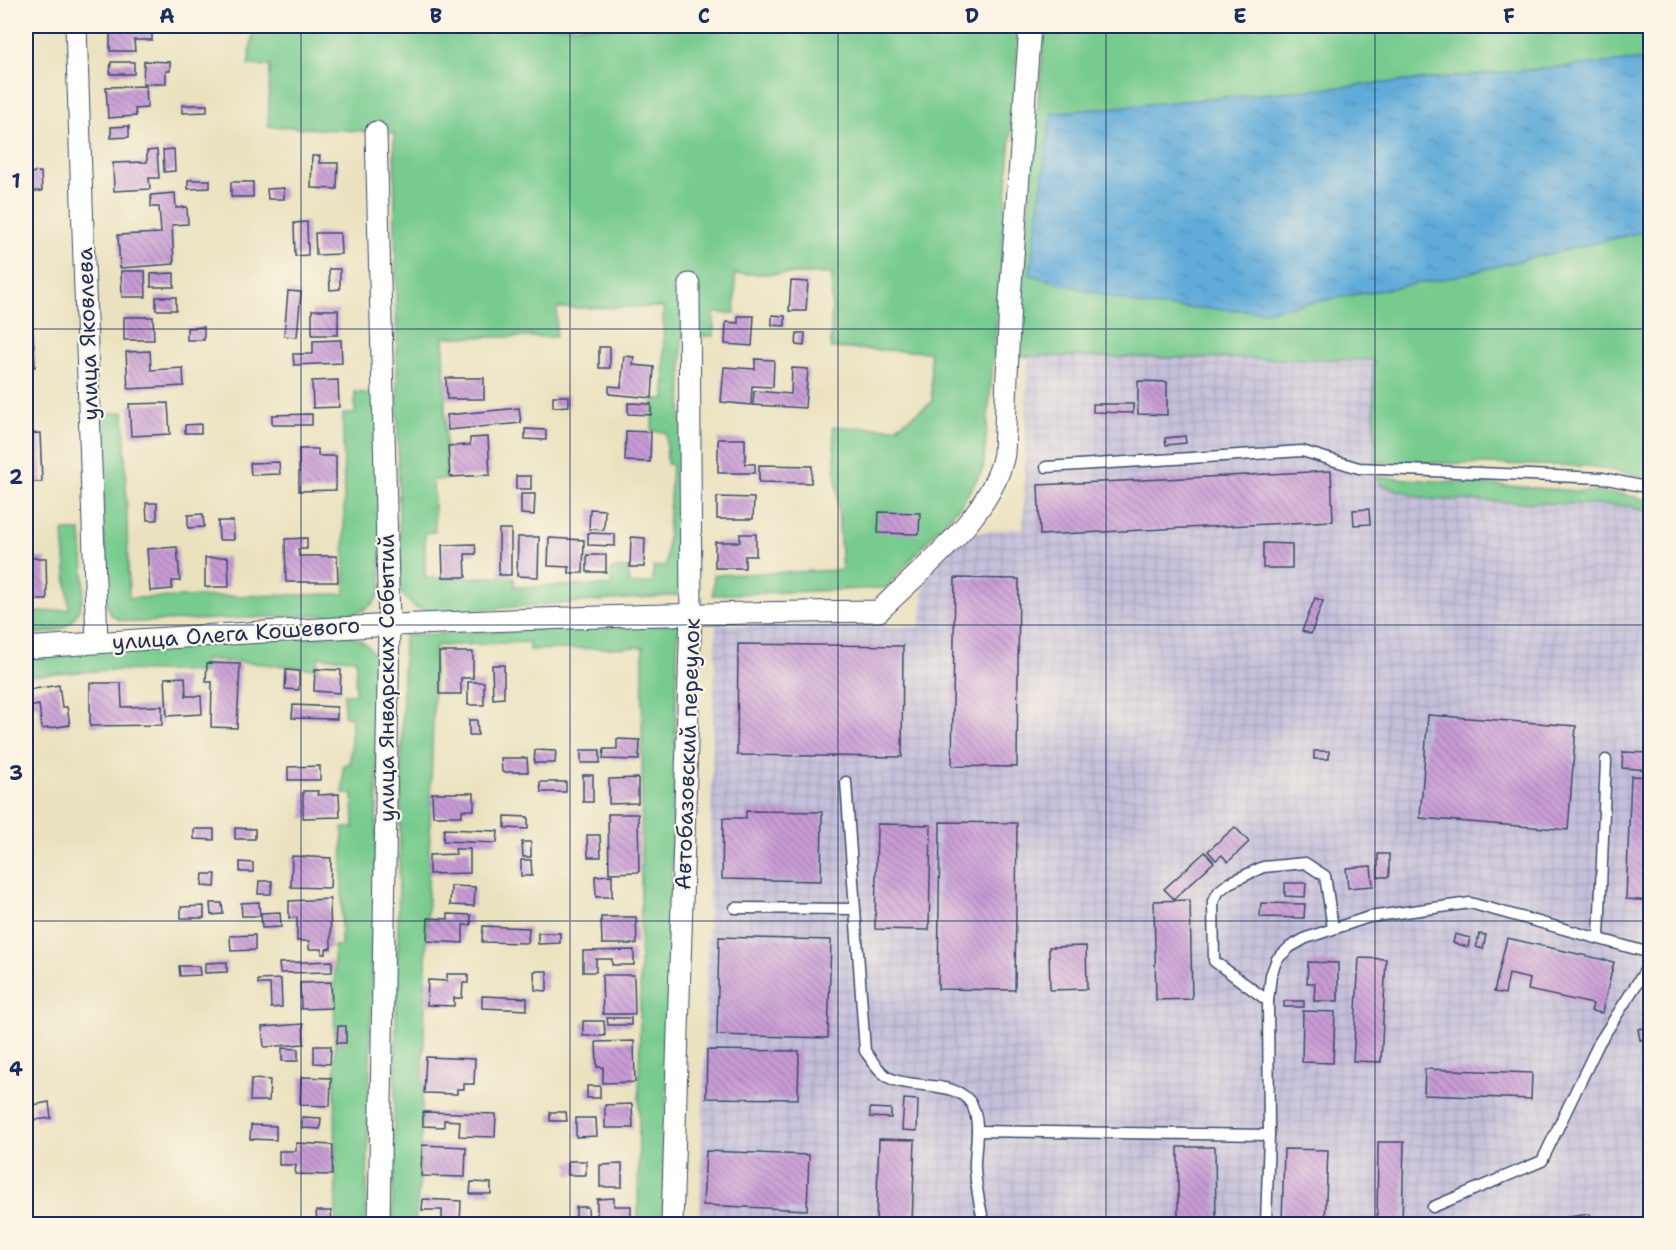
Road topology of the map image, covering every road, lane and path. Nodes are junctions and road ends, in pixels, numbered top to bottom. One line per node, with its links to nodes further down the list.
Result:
1 (76, 26): 9 (street, улица Яковлева)
2 (1030, 26): 7 (street, улица Олега Кошевого)
3 (376, 132): 8 (street, улица Январских Событий)
4 (689, 284): 7 (street, Автобазовский переулок)
5 (1046, 467): 6 (lane)
6 (1650, 488)
7 (691, 613): 8 (street, улица Олега Кошевого); 24 (street, Автобазовский переулок)
8 (389, 623): 9 (street, улица Олега Кошевого); 23 (street, улица Январских Событий)
9 (98, 642): 10 (street, улица Олега Кошевого)
10 (26, 648)
11 (1606, 760): 16 (lane)
12 (846, 782): 14 (lane)
13 (735, 908): 14 (lane)
14 (854, 909): 20 (lane)
15 (1333, 928): 16 (lane); 19 (lane); 19 (lane)
16 (1599, 938): 17 (lane)
17 (1650, 953)
18 (1650, 963): 22 (lane)
19 (1268, 1001): 21 (lane)
20 (977, 1131): 21 (lane); 25 (lane)
21 (1269, 1135): 26 (lane)
22 (1433, 1207)
23 (379, 1224)
24 (672, 1224)
25 (984, 1224)
26 (1266, 1224)

